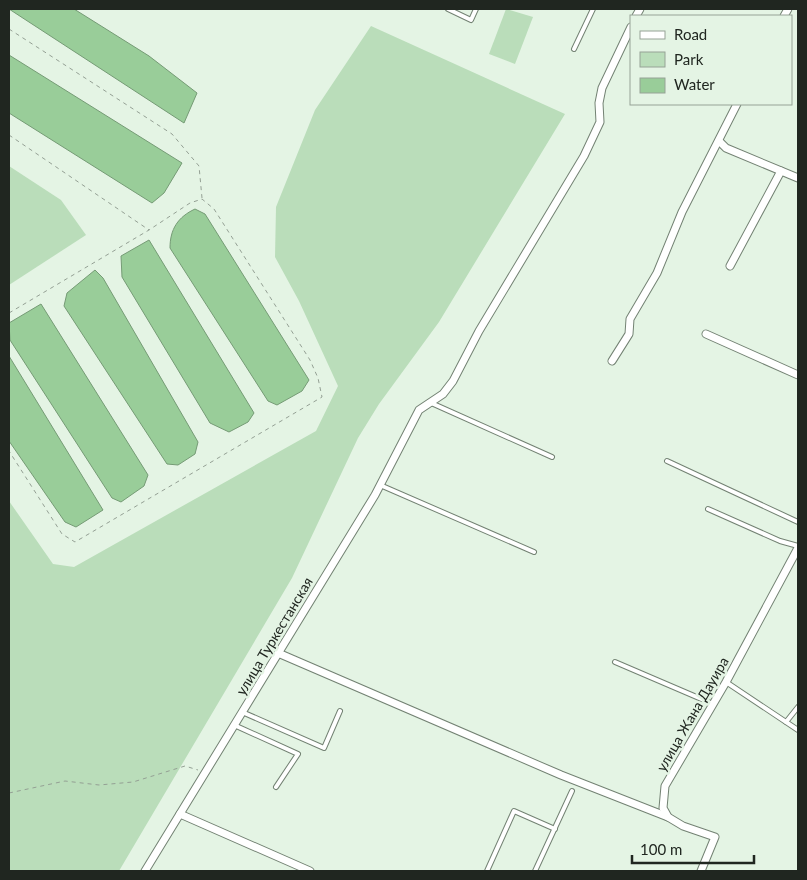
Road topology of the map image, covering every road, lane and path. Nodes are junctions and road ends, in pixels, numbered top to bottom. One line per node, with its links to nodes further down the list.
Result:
1 (448, 9): 2 (lane)
2 (476, 9)
3 (593, 9): 6 (lane)
4 (9, 29): 12 (path)
5 (630, 29): 19 (street)
6 (574, 49)
7 (737, 105): 9 (street)
8 (9, 135): 13 (path)
9 (719, 141): 10 (street); 17 (street)
10 (781, 171): 11 (street); 14 (street)
11 (798, 178)
12 (202, 199): 13 (path); 20 (path)
13 (149, 230): 15 (path)
14 (730, 266)
15 (9, 313)
16 (706, 334): 18 (street)
17 (612, 361)
18 (798, 375)
19 (429, 402): 21 (lane); 23 (street, улица Туркестанская)
20 (9, 451)
21 (552, 457)
22 (667, 461): 25 (lane)
23 (380, 485): 27 (lane); 28 (street, улица Туркестанская)
24 (708, 509): 26 (lane)
25 (798, 522)
26 (798, 547): 30 (street, улица Жана Дауира)
27 (534, 552)
28 (278, 652): 34 (street, улица Туркестанская); 43 (street)
29 (614, 662): 31 (lane)
30 (726, 682): 31 (street, улица Жана Дауира); 35 (lane)
31 (713, 704): 43 (street, улица Жана Дауира)
32 (798, 707): 35 (lane)
33 (340, 711): 34 (lane)
34 (242, 712): 36 (street, улица Туркестанская)
35 (786, 722): 37 (lane)
36 (234, 725): 38 (street, улица Туркестанская); 39 (lane)
37 (798, 730)
38 (205, 773): 41 (path); 42 (street, улица Туркестанская)
39 (276, 786)
40 (572, 791): 44 (lane)
41 (9, 793)
42 (180, 814): 45 (street, улица Туркестанская); 46 (street)
43 (668, 817): 49 (street)
44 (555, 829): 47 (lane); 48 (lane)
45 (145, 871)
46 (310, 871)
47 (486, 871)
48 (536, 871)
49 (701, 871)

